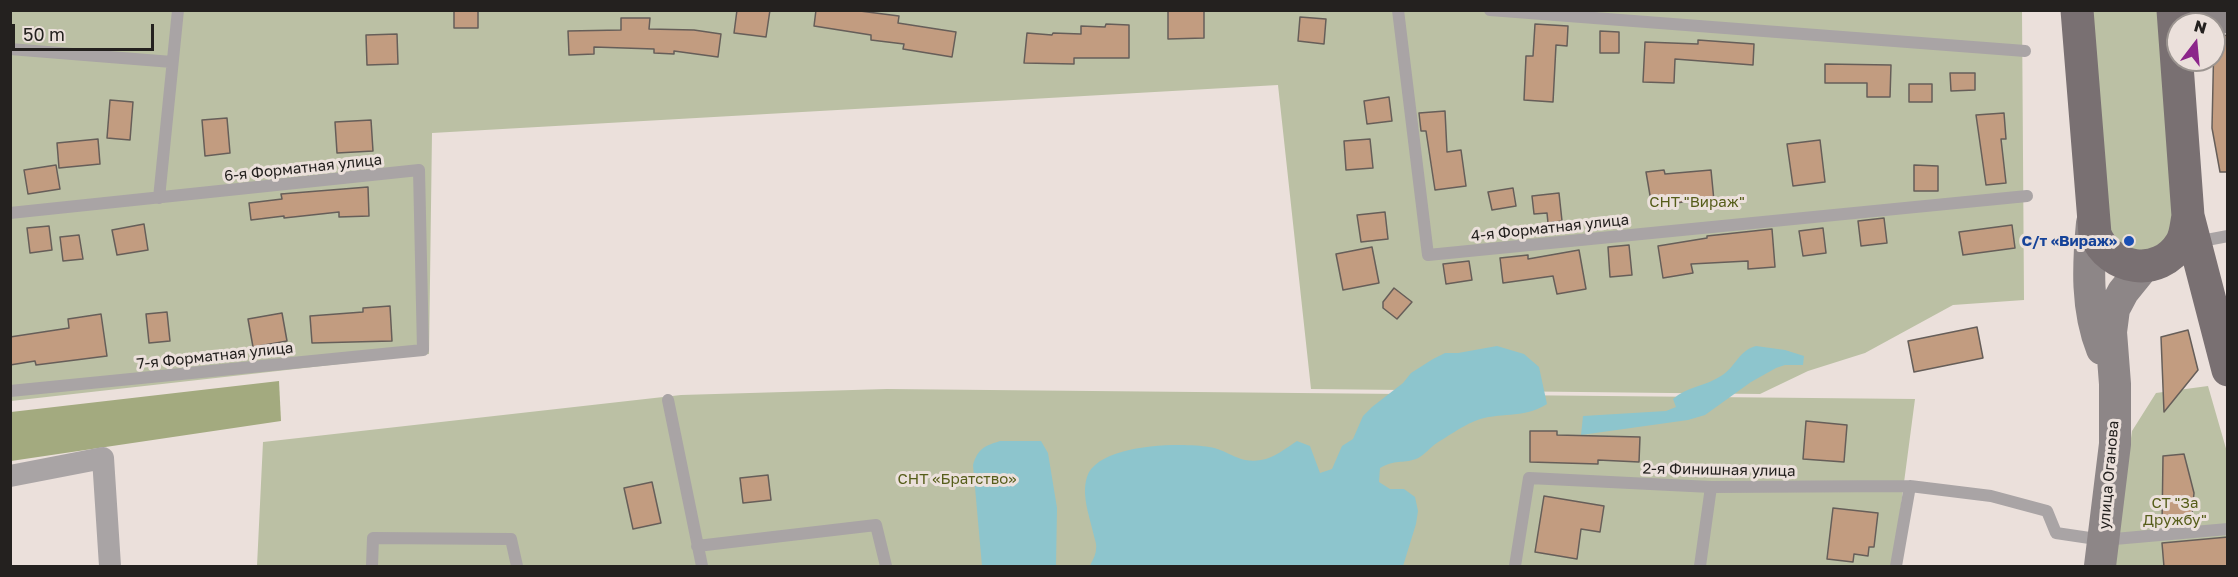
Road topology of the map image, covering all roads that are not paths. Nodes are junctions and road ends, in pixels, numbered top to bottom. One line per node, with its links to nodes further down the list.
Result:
1 (178, 10): 7 (lane)
2 (1398, 10): 9 (lane, 4-я Форматная улица)
3 (1490, 10): 6 (lane)
4 (2077, 10): 12 (main road)
5 (10, 49): 7 (lane)
6 (2025, 51)
7 (172, 62): 10 (lane)
8 (2178, 72): 13 (main road)
9 (2027, 196)
10 (159, 198): 11 (lane, 6-я Форматная улица); 17 (lane, 6-я Форматная улица)
11 (10, 213)
12 (2092, 223): 15 (main road); 19 (main road, улица Оганова)
13 (2191, 229): 14 (lane); 15 (main road); 16 (main road)
14 (2228, 236)
15 (2149, 265): 16 (main road); 19 (main road, улица Оганова)
16 (2209, 306): 18 (main road)
17 (423, 350): 20 (lane, 7-я Форматная улица)
18 (2228, 370)
19 (2115, 384): 27 (main road, улица Оганова)
20 (10, 392)
21 (668, 400): 26 (lane)
22 (10, 476): 28 (street)
23 (1910, 486): 24 (lane, 2-я Финишная улица); 27 (lane, 2-я Финишная улица); 35 (lane)
24 (1712, 487): 33 (lane, 2-я Финишная улица); 34 (lane)
25 (2228, 529): 27 (lane)
26 (698, 546): 31 (lane); 32 (lane)
27 (2101, 553)
28 (110, 567)
29 (372, 567): 30 (lane)
30 (517, 567)
31 (702, 567)
32 (886, 567)
33 (1515, 567)
34 (1700, 567)
35 (1896, 567)

